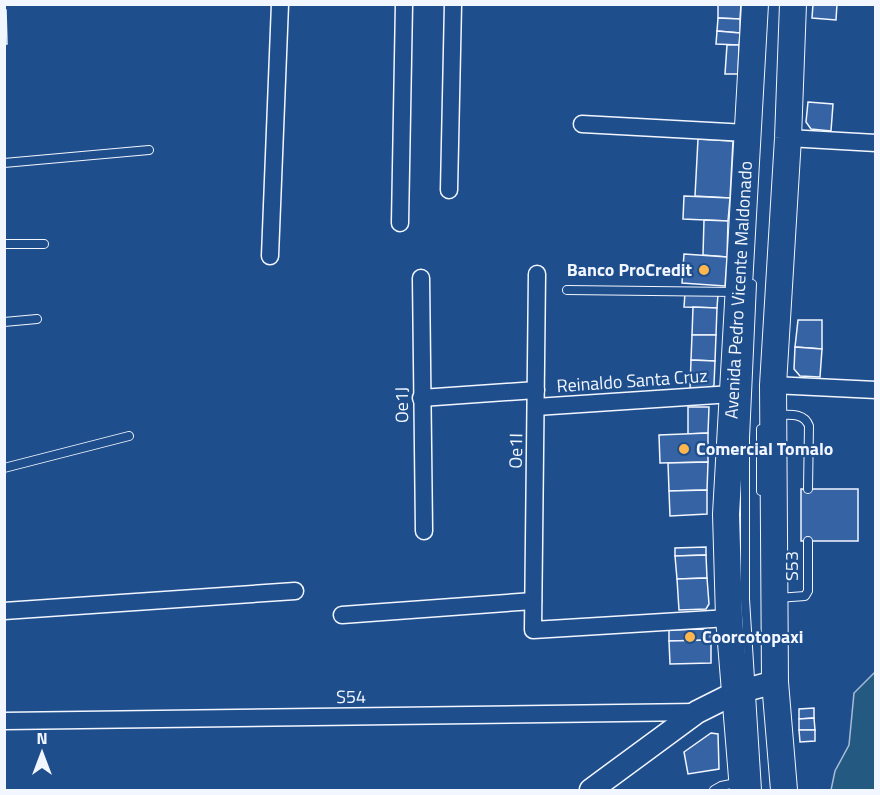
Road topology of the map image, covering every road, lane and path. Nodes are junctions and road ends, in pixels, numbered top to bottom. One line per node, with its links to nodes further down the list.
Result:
1 (280, 4): 20 (street)
2 (405, 4): 17 (street)
3 (453, 4): 16 (street)
4 (755, 4): 11 (main road, Avenida Pedro Vicente Maldonado)
5 (764, 4): 8 (lane)
6 (786, 4): 9 (lane)
7 (793, 4): 12 (main road, Avenida Pedro Vicente Maldonado)
8 (761, 64)
9 (780, 111)
10 (582, 124): 11 (street)
11 (747, 133): 24 (main road, Avenida Pedro Vicente Maldonado)
12 (788, 138): 13 (street); 32 (main road, Avenida Pedro Vicente Maldonado)
13 (876, 143)
14 (149, 150): 15 (lane)
15 (4, 163)
16 (449, 190)
17 (400, 223)
18 (4, 244): 19 (lane)
19 (44, 244)
20 (270, 256)
21 (771, 264): 32 (lane)
22 (537, 274): 28 (street, Oe1I)
23 (421, 278): 31 (street, Oe1J)
24 (747, 287): 25 (lane); 30 (main road, Avenida Pedro Vicente Maldonado); 46 (lane)
25 (567, 290)
26 (37, 319): 27 (lane)
27 (4, 322)
28 (536, 390): 31 (street, Reinaldo Santa Cruz); 33 (street, Oe1I)
29 (876, 390): 32 (street)
30 (732, 394): 33 (street, Reinaldo Santa Cruz); 45 (main road, Avenida Pedro Vicente Maldonado)
31 (422, 398): 38 (street, Oe1J)
32 (768, 402): 36 (lane); 37 (lane); 40 (main road, Avenida Pedro Vicente Maldonado)
33 (536, 407): 42 (street, Oe1I)
34 (129, 436): 35 (lane)
35 (4, 468)
36 (808, 489)
37 (762, 498)
38 (424, 531)
39 (808, 541): 40 (lane, S53)
40 (770, 588): 46 (main road, Avenida Pedro Vicente Maldonado)
41 (295, 591): 43 (street)
42 (533, 601): 44 (street); 45 (street, Oe1I)
43 (4, 611)
44 (342, 615)
45 (729, 618): 46 (main road, Avenida Pedro Vicente Maldonado)
46 (757, 687): 47 (main road); 49 (main road, Avenida Pedro Vicente Maldonado); 52 (lane); 53 (main road, Avenida Pedro Vicente Maldonado)
47 (697, 712): 48 (street, S54); 50 (main road)
48 (4, 721)
49 (750, 786): 51 (lane)
50 (591, 790)
51 (714, 790)
52 (778, 790)
53 (784, 790)

